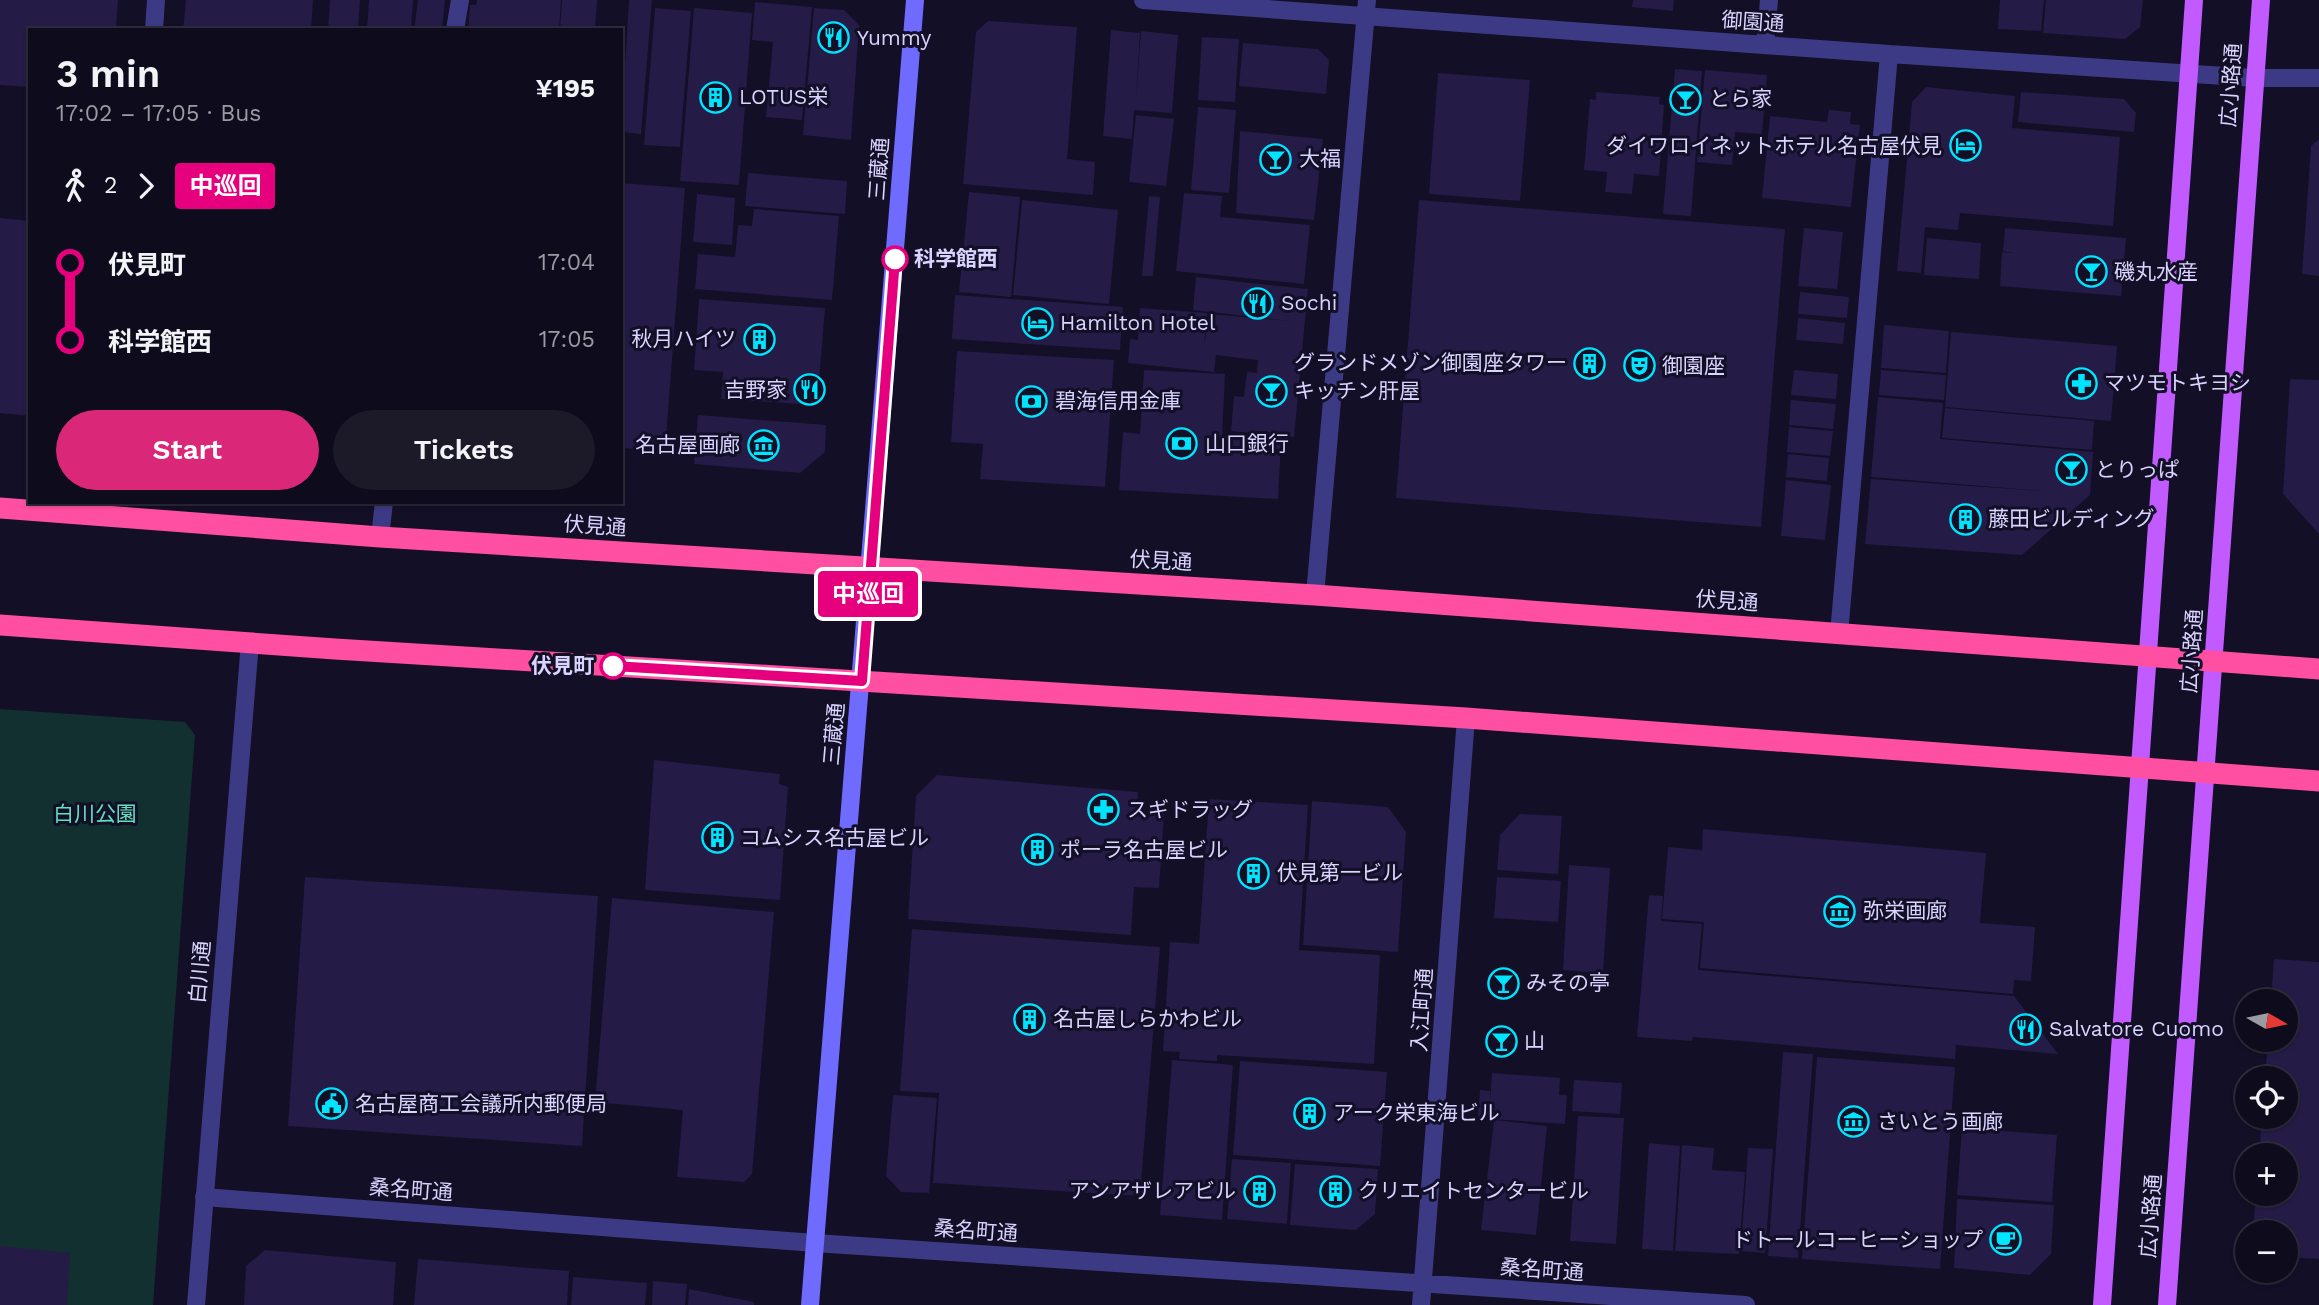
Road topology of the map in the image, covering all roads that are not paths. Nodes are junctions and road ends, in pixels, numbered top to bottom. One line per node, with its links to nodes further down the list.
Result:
1 (156, 0): 9 (street)
2 (460, 0): 10 (street)
3 (915, 0): 20 (street, 三蔵通)
4 (1143, 0): 8 (street, 御園通)
5 (1769, 0): 11 (street)
6 (2194, 0): 13 (main road, 広小路通)
7 (2261, 0): 14 (main road, 広小路通)
8 (1366, 8): 11 (street, 御園通); 21 (street)
9 (154, 28)
10 (455, 28)
11 (1765, 45): 12 (street, 御園通)
12 (1889, 54): 13 (street, 御園通); 23 (street)
13 (2189, 73): 14 (street, 御園通); 25 (main road, 広小路通)
14 (2255, 78): 15 (street, 御園通); 26 (main road, 広小路通)
15 (2319, 78)
16 (384, 504): 19 (street)
17 (0, 508): 18 (highway, 伏見通)
18 (114, 509): 19 (highway, 伏見通)
19 (380, 537): 20 (highway, 伏見通)
20 (870, 568): 21 (highway, 伏見通); 28 (street, 三蔵通)
21 (1315, 595): 23 (highway, 伏見通)
22 (0, 625): 24 (highway)
23 (1839, 634): 25 (highway, 伏見通)
24 (250, 642): 28 (highway); 33 (street, 白川通)
25 (2148, 658): 26 (highway, 伏見通); 30 (main road, 広小路通)
26 (2214, 662): 27 (highway, 伏見通); 31 (main road, 広小路通)
27 (2319, 669)
28 (862, 681): 29 (highway); 34 (street, 三蔵通)
29 (1466, 718): 30 (highway); 35 (street, 入江町通)
30 (2142, 769): 31 (highway); 40 (main road, 広小路通)
31 (2206, 772): 32 (highway); 41 (main road, 広小路通)
32 (2319, 781)
33 (204, 1197): 34 (street, 桑名町通); 36 (street, 白川通)
34 (815, 1243): 35 (street, 桑名町通); 37 (street, 三蔵通)
35 (1423, 1286): 38 (street, 入江町通); 39 (street, 桑名町通)
36 (196, 1305)
37 (810, 1305)
38 (1422, 1305)
39 (1746, 1305)
40 (2102, 1305)
41 (2167, 1305)

